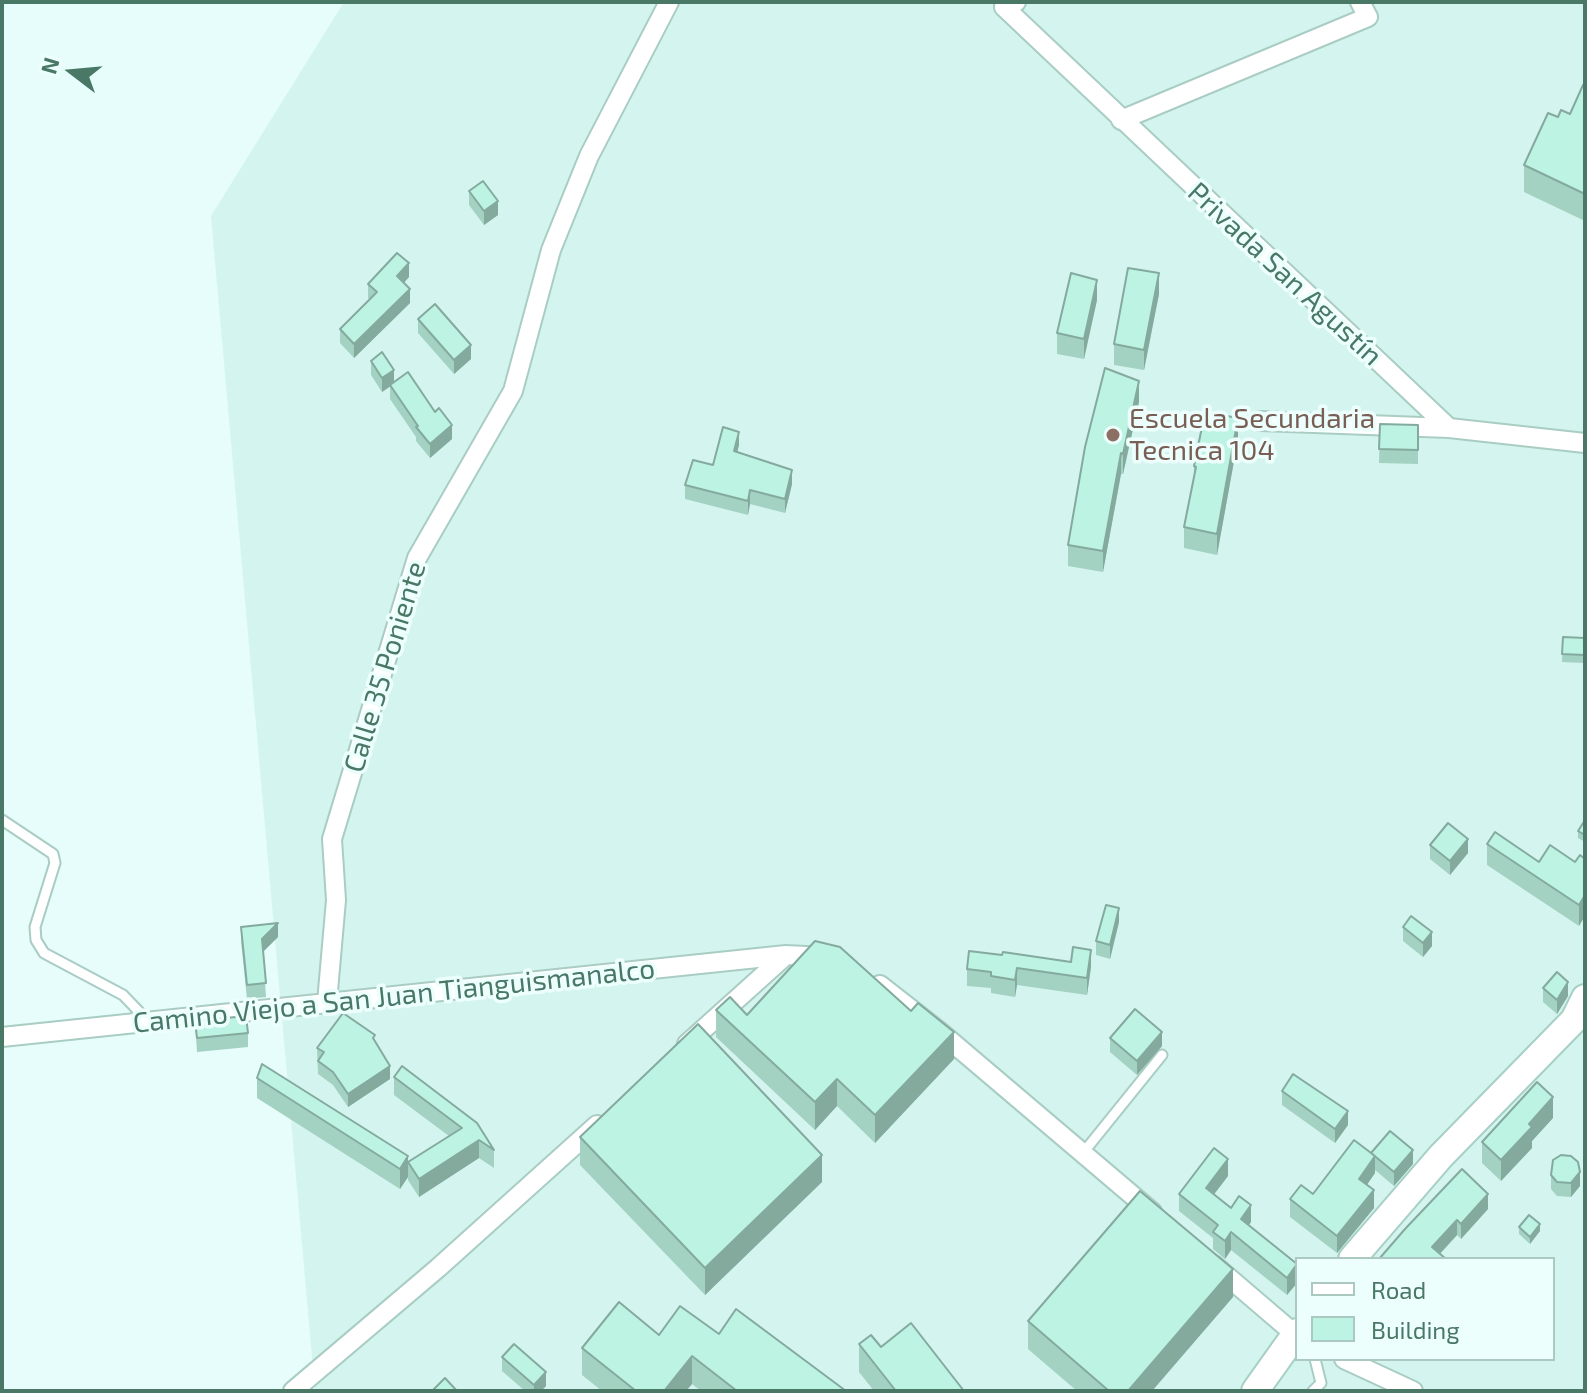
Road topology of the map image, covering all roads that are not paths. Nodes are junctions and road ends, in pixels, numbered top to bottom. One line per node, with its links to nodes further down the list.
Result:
1 (669, 2): 12 (street, Calle 35 Poniente)
2 (1016, 2): 4 (street, Privada San Agustín)
3 (1360, 2): 4 (street)
4 (1121, 120): 6 (street, Privada San Agustín)
5 (1260, 421): 6 (street)
6 (1449, 428): 7 (street)
7 (1585, 443)
8 (2, 820): 14 (lane)
9 (786, 955): 10 (street, Camino Viejo a San Juan Tianguismanalco); 12 (street, Camino Viejo a San Juan Tianguismanalco); 17 (street)
10 (845, 963)
11 (866, 977): 19 (street)
12 (327, 1002): 14 (street, Camino Viejo a San Juan Tianguismanalco)
13 (1580, 1009): 22 (main road)
14 (148, 1021): 15 (street, Camino Viejo a San Juan Tianguismanalco)
15 (2, 1037)
16 (1162, 1055): 19 (lane)
17 (670, 1059)
18 (612, 1111): 27 (street)
19 (1083, 1153): 20 (street)
20 (1167, 1224)
21 (1202, 1255): 23 (street)
22 (1354, 1257)
23 (1295, 1333)
24 (1295, 1335): 28 (main road)
25 (1316, 1361): 29 (lane)
26 (1348, 1361): 30 (street)
27 (293, 1391)
28 (1255, 1391)
29 (1313, 1391)
30 (1413, 1391)

